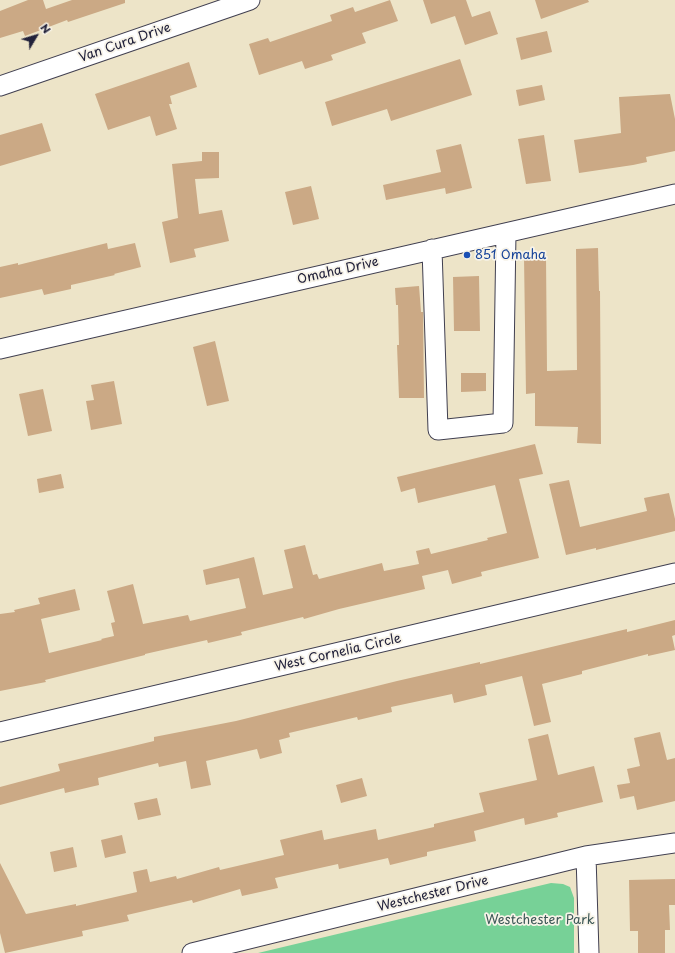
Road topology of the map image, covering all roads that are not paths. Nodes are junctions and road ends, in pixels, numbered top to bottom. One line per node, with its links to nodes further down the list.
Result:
1 (250, 0): 2 (street, Van Cura Drive)
2 (0, 86)
3 (675, 194): 4 (street, Omaha Drive)
4 (506, 233): 5 (street, Omaha Drive); 5 (street)
5 (432, 250): 6 (street, Omaha Drive)
6 (0, 349)
7 (675, 573): 8 (street, West Cornelia Circle)
8 (0, 732)
9 (675, 844): 10 (street, Westchester Drive)
10 (586, 856): 11 (street, Westchester Drive); 12 (street)
11 (192, 953)
12 (589, 953)

